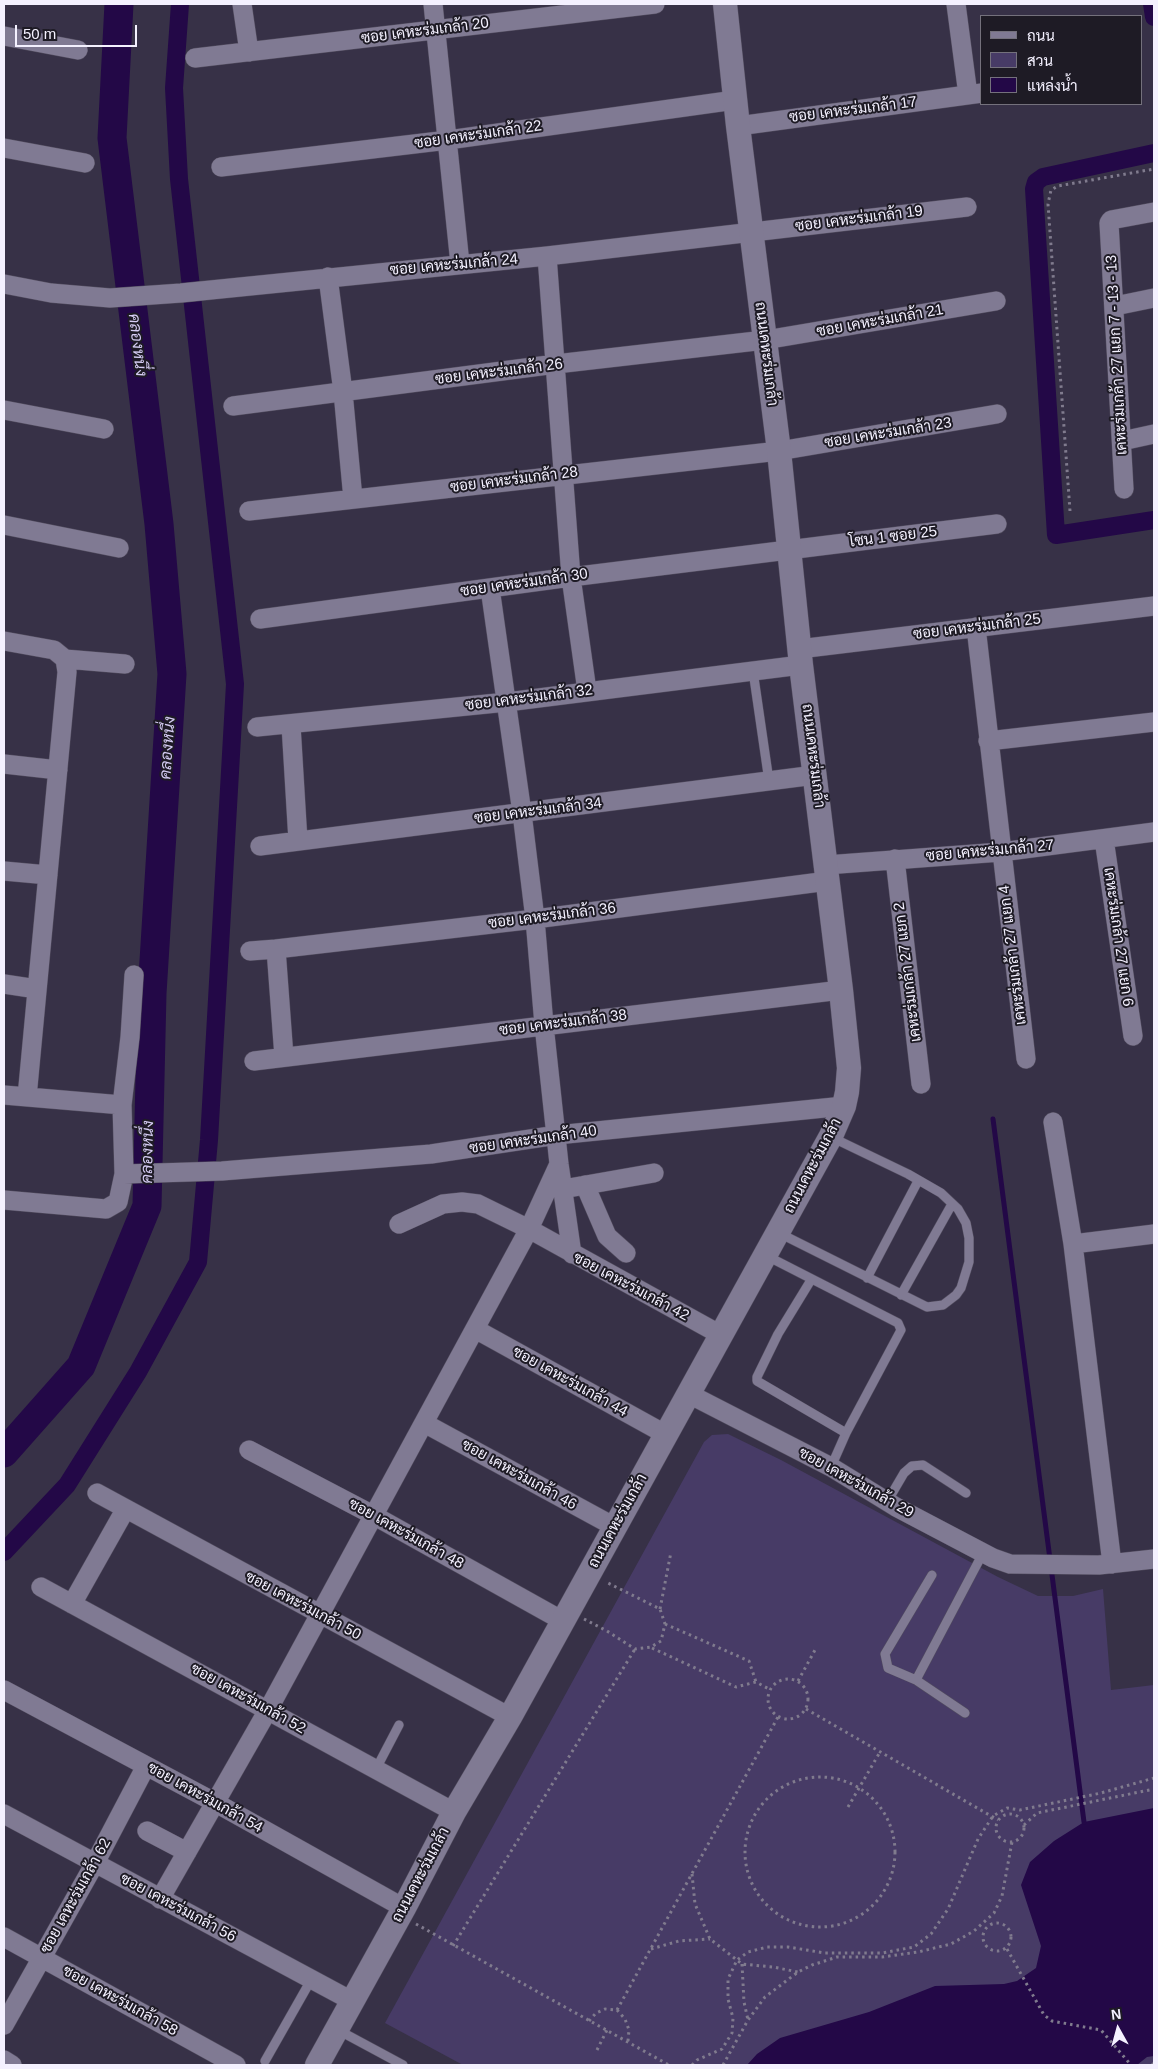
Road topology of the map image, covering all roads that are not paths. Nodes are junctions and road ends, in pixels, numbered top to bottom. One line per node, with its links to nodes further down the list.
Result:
1 (242, 4): 9 (street)
2 (433, 4): 6 (street)
3 (655, 4): 6 (street, ซอย เคหะร่มเกล้า 20)
4 (725, 4): 12 (street, ถนนเคหะร่มเกล้า)
5 (956, 4): 11 (street, ซอย เคหะร่มเกล้า 17)
6 (436, 30): 9 (street, ซอย เคหะร่มเกล้า 20); 14 (street)
7 (4, 36): 8 (street)
8 (78, 50)
9 (249, 52): 10 (street, ซอย เคหะร่มเกล้า 20)
10 (195, 58)
11 (975, 94): 13 (street, ซอย เคหะร่มเกล้า 17)
12 (735, 100): 13 (street, ถนนเคหะร่มเกล้า); 14 (street, ซอย เคหะร่มเกล้า 22)
13 (738, 126): 20 (street, ถนนเคหะร่มเกล้า)
14 (448, 140): 17 (street, ซอย เคหะร่มเกล้า 22); 22 (street)
15 (4, 148): 16 (street)
16 (85, 164)
17 (222, 167)
18 (967, 207): 20 (street, ซอย เคหะร่มเกล้า 19)
19 (1154, 212): 27 (street, เคหะร่มเกล้า 27 แยก 7 - 13 - 13)
20 (751, 232): 21 (street, ซอย เคหะร่มเกล้า 24); 28 (street, ถนนเคหะร่มเกล้า)
21 (547, 256): 22 (street, ซอย เคหะร่มเกล้า 24); 29 (street)
22 (460, 264): 23 (street, ซอย เคหะร่มเกล้า 24)
23 (328, 277): 24 (street, ซอย เคหะร่มเกล้า 24); 30 (street)
24 (4, 284)
25 (1154, 298): 27 (street)
26 (996, 301): 28 (street, ซอย เคหะร่มเกล้า 21)
27 (1115, 306): 36 (street, เคหะร่มเกล้า 27 แยก 7 - 13 - 13)
28 (765, 340): 29 (street, ซอย เคหะร่มเกล้า 26); 37 (street, ถนนเคหะร่มเกล้า)
29 (556, 364): 30 (street, ซอย เคหะร่มเกล้า 26); 38 (street)
30 (342, 392): 31 (street, ซอย เคหะร่มเกล้า 26); 40 (street)
31 (233, 406)
32 (4, 410): 34 (street)
33 (997, 414): 37 (street, ซอย เคหะร่มเกล้า 23)
34 (104, 429)
35 (1154, 434): 36 (street)
36 (1122, 441): 39 (street, เคหะร่มเกล้า 27 แยก 7 - 13 - 13)
37 (779, 451): 38 (street, ซอย เคหะร่มเกล้า 28); 45 (street, ถนนเคหะร่มเกล้า)
38 (563, 474): 40 (street, ซอย เคหะร่มเกล้า 28); 46 (street)
39 (1124, 489)
40 (353, 500): 41 (street, ซอย เคหะร่มเกล้า 28)
41 (249, 511)
42 (997, 524): 45 (street, โซน 1 ซอย 25)
43 (4, 525): 44 (street)
44 (119, 548)
45 (788, 549): 46 (street, ซอย เคหะร่มเกล้า 30); 52 (street, ถนนเคหะร่มเกล้า)
46 (571, 577): 47 (street, ซอย เคหะร่มเกล้า 30); 56 (street)
47 (490, 588): 49 (street, ซอย เคหะร่มเกล้า 30); 57 (street)
48 (1154, 606): 50 (street, ซอย เคหะร่มเกล้า 25)
49 (260, 619)
50 (976, 627): 52 (street, ซอย เคหะร่มเกล้า 25); 61 (street, เคหะร่มเกล้า 27 แยก 4)
51 (4, 641): 53 (street)
52 (800, 657): 55 (street, ซอย เคหะร่มเกล้า 32); 64 (street, ถนนเคหะร่มเกล้า)
53 (65, 659): 54 (street); 63 (street)
54 (125, 664)
55 (753, 671): 56 (street, ซอย เคหะร่มเกล้า 32); 65 (lane)
56 (586, 691): 57 (street, ซอย เคหะร่มเกล้า 32)
57 (507, 702): 59 (street, ซอย เคหะร่มเกล้า 32); 66 (street)
58 (1154, 722): 61 (street)
59 (290, 725): 60 (street, ซอย เคหะร่มเกล้า 32); 69 (street)
60 (257, 727)
61 (988, 741): 71 (street, เคหะร่มเกล้า 27 แยก 4)
62 (4, 764): 63 (street)
63 (58, 770): 75 (street)
64 (815, 775): 65 (street, ซอย เคหะร่มเกล้า 34); 74 (street, ถนนเคหะร่มเกล้า)
65 (768, 781): 66 (street, ซอย เคหะร่มเกล้า 34)
66 (522, 813): 69 (street, ซอย เคหะร่มเกล้า 34); 76 (street)
67 (1154, 832): 68 (street, ซอย เคหะร่มเกล้า 27)
68 (1104, 839): 71 (street, ซอย เคหะร่มเกล้า 27); 84 (street, เคหะร่มเกล้า 27 แยก 6)
69 (298, 841): 70 (street, ซอย เคหะร่มเกล้า 34)
70 (260, 846)
71 (1001, 852): 72 (street, ซอย เคหะร่มเกล้า 27); 86 (street, เคหะร่มเกล้า 27 แยก 4)
72 (895, 859): 74 (street, ซอย เคหะร่มเกล้า 27); 88 (street, เคหะร่มเกล้า 27 แยก 2)
73 (4, 871): 75 (street)
74 (827, 873): 76 (street, ซอย เคหะร่มเกล้า 36); 82 (street, ถนนเคหะร่มเกล้า)
75 (48, 875): 81 (street)
76 (535, 919): 77 (street, ซอย เคหะร่มเกล้า 36); 83 (street)
77 (276, 949): 78 (street, ซอย เคหะร่มเกล้า 36); 85 (street)
78 (250, 951)
79 (134, 975): 91 (street)
80 (4, 984): 81 (street)
81 (37, 989): 90 (street)
82 (841, 990): 83 (street, ซอย เคหะร่มเกล้า 38); 92 (street, ถนนเคหะร่มเกล้า)
83 (544, 1025): 85 (street, ซอย เคหะร่มเกล้า 38); 94 (street)
84 (1133, 1036)
85 (284, 1057): 87 (street, ซอย เคหะร่มเกล้า 38)
86 (1026, 1059)
87 (254, 1061)
88 (921, 1084)
89 (4, 1095): 90 (street)
90 (27, 1097): 91 (street)
91 (122, 1105): 98 (street)
92 (844, 1106): 94 (street, ซอย เคหะร่มเกล้า 40); 95 (street, ถนนเคหะร่มเกล้า)
93 (1053, 1122): 108 (street)
94 (557, 1135): 96 (street); 98 (street, ซอย เคหะร่มเกล้า 40)
95 (831, 1136): 99 (lane); 105 (street, ถนนเคหะร่มเกล้า)
96 (559, 1164): 101 (street); 106 (street)
97 (654, 1173): 100 (street)
98 (125, 1174): 102 (street)
99 (918, 1181): 103 (lane); 112 (lane)
100 (585, 1185): 101 (street); 109 (street)
101 (563, 1189): 110 (street)
102 (4, 1200)
103 (952, 1204): 114 (lane); 114 (lane)
104 (399, 1224): 106 (street, ซอย เคหะร่มเกล้า 42)
105 (778, 1232): 111 (street, ถนนเคหะร่มเกล้า); 112 (lane)
106 (536, 1233): 110 (street, ซอย เคหะร่มเกล้า 42); 115 (street)
107 (1154, 1234): 108 (street)
108 (1072, 1244): 131 (street)
109 (626, 1253)
110 (572, 1254): 116 (street, ซอย เคหะร่มเกล้า 42)
111 (765, 1255): 113 (lane); 116 (street, ถนนเคหะร่มเกล้า)
112 (867, 1278): 114 (lane)
113 (811, 1280): 120 (lane); 120 (lane)
114 (901, 1295)
115 (475, 1329): 118 (street); 119 (street, ซอย เคหะร่มเกล้า 44)
116 (721, 1335): 117 (street, ถนนเคหะร่มเกล้า)
117 (687, 1393): 119 (street, ถนนเคหะร่มเกล้า); 122 (street, ซอย เคหะร่มเกล้า 29)
118 (424, 1423): 127 (street); 128 (street, ซอย เคหะร่มเกล้า 46)
119 (665, 1434): 128 (street, ถนนเคหะร่มเกล้า)
120 (846, 1434): 122 (lane)
121 (249, 1450): 127 (street, ซอย เคหะร่มเกล้า 48)
122 (831, 1467): 125 (street, ซอย เคหะร่มเกล้า 29)
123 (97, 1493): 126 (street, ซอย เคหะร่มเกล้า 50)
124 (966, 1493): 125 (lane)
125 (887, 1502): 129 (street, ซอย เคหะร่มเกล้า 29)
126 (125, 1510): 134 (street); 135 (street, ซอย เคหะร่มเกล้า 50)
127 (373, 1515): 135 (street); 136 (street, ซอย เคหะร่มเกล้า 48)
128 (615, 1527): 136 (street, ถนนเคหะร่มเกล้า)
129 (983, 1553): 131 (street, ซอย เคหะร่มเกล้า 29); 137 (lane)
130 (1154, 1559): 131 (street, ซอย เคหะร่มเกล้า 29)
131 (1106, 1565)
132 (932, 1575): 137 (lane)
133 (40, 1586): 134 (street, ซอย เคหะร่มเกล้า 52)
134 (72, 1604): 139 (street, ซอย เคหะร่มเกล้า 52)
135 (320, 1615): 139 (street); 141 (street, ซอย เคหะร่มเกล้า 50)
136 (566, 1616): 141 (street, ถนนเคหะร่มเกล้า)
137 (916, 1680): 140 (lane)
138 (4, 1690): 143 (street, ซอย เคหะร่มเกล้า 54)
139 (268, 1710): 144 (street, ซอย เคหะร่มเกล้า 52); 145 (street)
140 (965, 1713)
141 (510, 1717): 146 (street, ถนนเคหะร่มเกล้า)
142 (399, 1725): 144 (lane)
143 (146, 1766): 145 (street, ซอย เคหะร่มเกล้า 54); 150 (street, ซอย เคหะร่มเกล้า 62)
144 (376, 1769): 146 (street, ซอย เคหะร่มเกล้า 52)
145 (216, 1803): 149 (street); 152 (street, ซอย เคหะร่มเกล้า 54)
146 (454, 1812): 152 (street, ถนนเคหะร่มเกล้า)
147 (4, 1814): 150 (street, ซอย เคหะร่มเกล้า 56)
148 (147, 1832): 149 (street)
149 (188, 1852): 151 (street)
150 (95, 1863): 151 (street, ซอย เคหะร่มเกล้า 56); 154 (street, ซอย เคหะร่มเกล้า 62)
151 (160, 1899): 155 (street, ซอย เคหะร่มเกล้า 56)
152 (402, 1912): 156 (street, ถนนเคหะร่มเกล้า)
153 (4, 1937): 154 (street, ซอย เคหะร่มเกล้า 58)
154 (42, 1959): 157 (street, ซอย เคหะร่มเกล้า 62); 162 (street, ซอย เคหะร่มเกล้า 58)
155 (311, 1980): 156 (street, ซอย เคหะร่มเกล้า 56); 160 (lane)
156 (352, 2001): 158 (street, ถนนเคหะร่มเกล้า)
157 (4, 2025)
158 (337, 2030): 163 (street, ถนนเคหะร่มเกล้า); 164 (lane)
159 (4, 2060): 161 (street)
160 (265, 2061)
161 (12, 2065)
162 (236, 2065)
163 (317, 2065)
164 (404, 2065)

